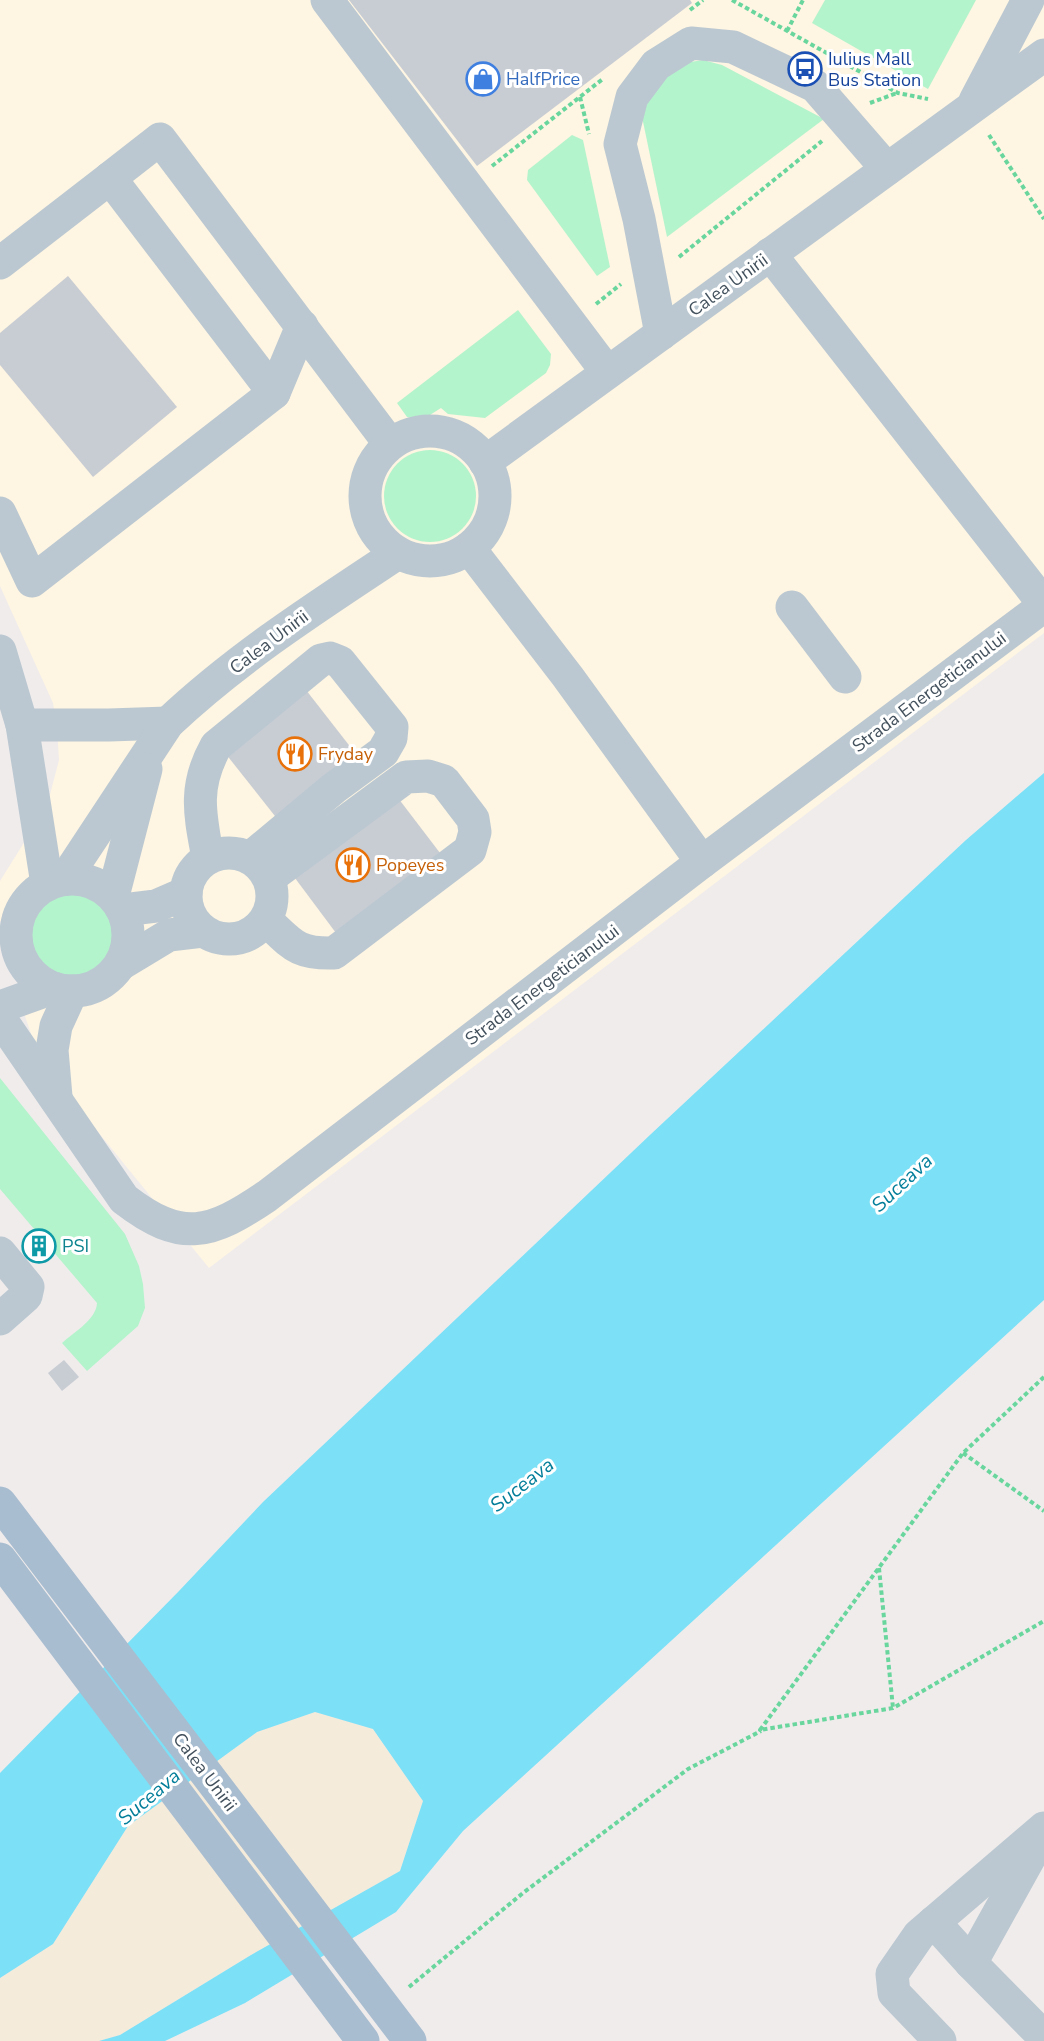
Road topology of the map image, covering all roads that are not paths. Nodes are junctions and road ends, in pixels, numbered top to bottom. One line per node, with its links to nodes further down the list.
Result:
1 (327, 0): 11 (street)
2 (1028, 0): 4 (street)
3 (1044, 55): 4 (street, Calea Unirii)
4 (971, 108): 5 (street, Calea Unirii)
5 (886, 169): 7 (street, Calea Unirii); 10 (street)
6 (110, 178): 8 (street); 9 (street); 12 (street)
7 (770, 254): 10 (street, Calea Unirii); 18 (street)
8 (0, 263)
9 (302, 327): 12 (street); 13 (street)
10 (661, 333): 11 (street, Calea Unirii)
11 (607, 372): 14 (street, Calea Unirii)
12 (274, 393): 15 (street)
13 (390, 444): 14 (street); 17 (street)
14 (485, 462): 16 (street)
15 (0, 513)
16 (469, 548): 17 (street); 25 (street)
17 (398, 553): 23 (street, Calea Unirii)
18 (1044, 605): 25 (street, Strada Energeticianului)
19 (792, 607): 21 (street)
20 (0, 651): 22 (street)
21 (846, 677)
22 (22, 725): 23 (street); 27 (street)
23 (160, 733): 27 (street, Calea Unirii); 29 (street)
24 (208, 858): 26 (street); 26 (street); 28 (street)
25 (702, 862): 37 (street, Strada Energeticianului)
26 (259, 868): 30 (street); 30 (street)
27 (56, 881): 29 (street); 31 (street)
28 (186, 893): 29 (street); 32 (street)
29 (118, 903): 33 (street)
30 (266, 920): 32 (street)
31 (8, 930): 34 (street)
32 (203, 931): 33 (street)
33 (121, 964): 34 (street)
34 (62, 990): 35 (street); 37 (street, Strada Energeticianului)
35 (0, 1007)
36 (0, 1018): 37 (street, Strada Energeticianului)
37 (56, 1097)
38 (0, 1253): 39 (street)
39 (5, 1306)
40 (0, 1503): 47 (main road, Calea Unirii, bridge)
41 (0, 1558): 46 (main road, Calea Unirii, bridge)
42 (1044, 1830): 43 (street); 44 (street)
43 (934, 1922): 44 (street); 48 (street)
44 (971, 1963): 45 (street)
45 (1041, 2024)
46 (363, 2041)
47 (410, 2041)
48 (940, 2041)

